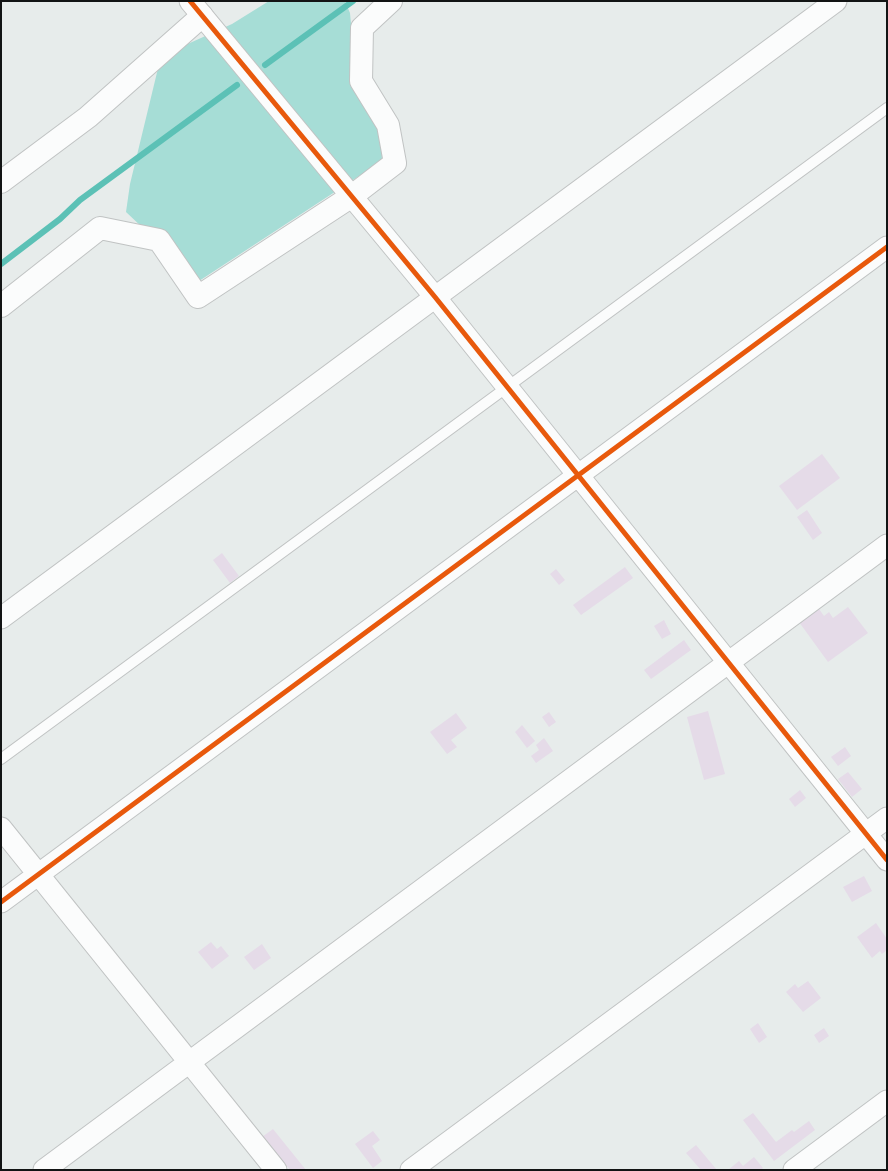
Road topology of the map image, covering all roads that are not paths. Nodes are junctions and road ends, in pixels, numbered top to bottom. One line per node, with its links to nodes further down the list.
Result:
1 (391, 1): 6 (street)
2 (836, 1): 8 (street)
3 (196, 8): 5 (street); 6 (street)
4 (887, 108): 10 (lane)
5 (1, 182)
6 (352, 196): 8 (street); 9 (street)
7 (887, 247): 11 (street)
8 (435, 297): 10 (street); 13 (street)
9 (1, 306)
10 (507, 387): 11 (street); 15 (lane)
11 (578, 475): 14 (street); 20 (street)
12 (887, 545): 14 (street)
13 (1, 618)
14 (728, 663): 18 (street); 22 (street)
15 (1, 759)
16 (887, 818): 18 (street)
17 (1, 828): 20 (street)
18 (866, 834): 19 (street); 26 (street)
19 (887, 860)
20 (38, 874): 21 (street); 22 (street)
21 (1, 902)
22 (189, 1062): 24 (street); 25 (street)
23 (887, 1101): 27 (street)
24 (44, 1170)
25 (276, 1170)
26 (410, 1170)
27 (794, 1170)

